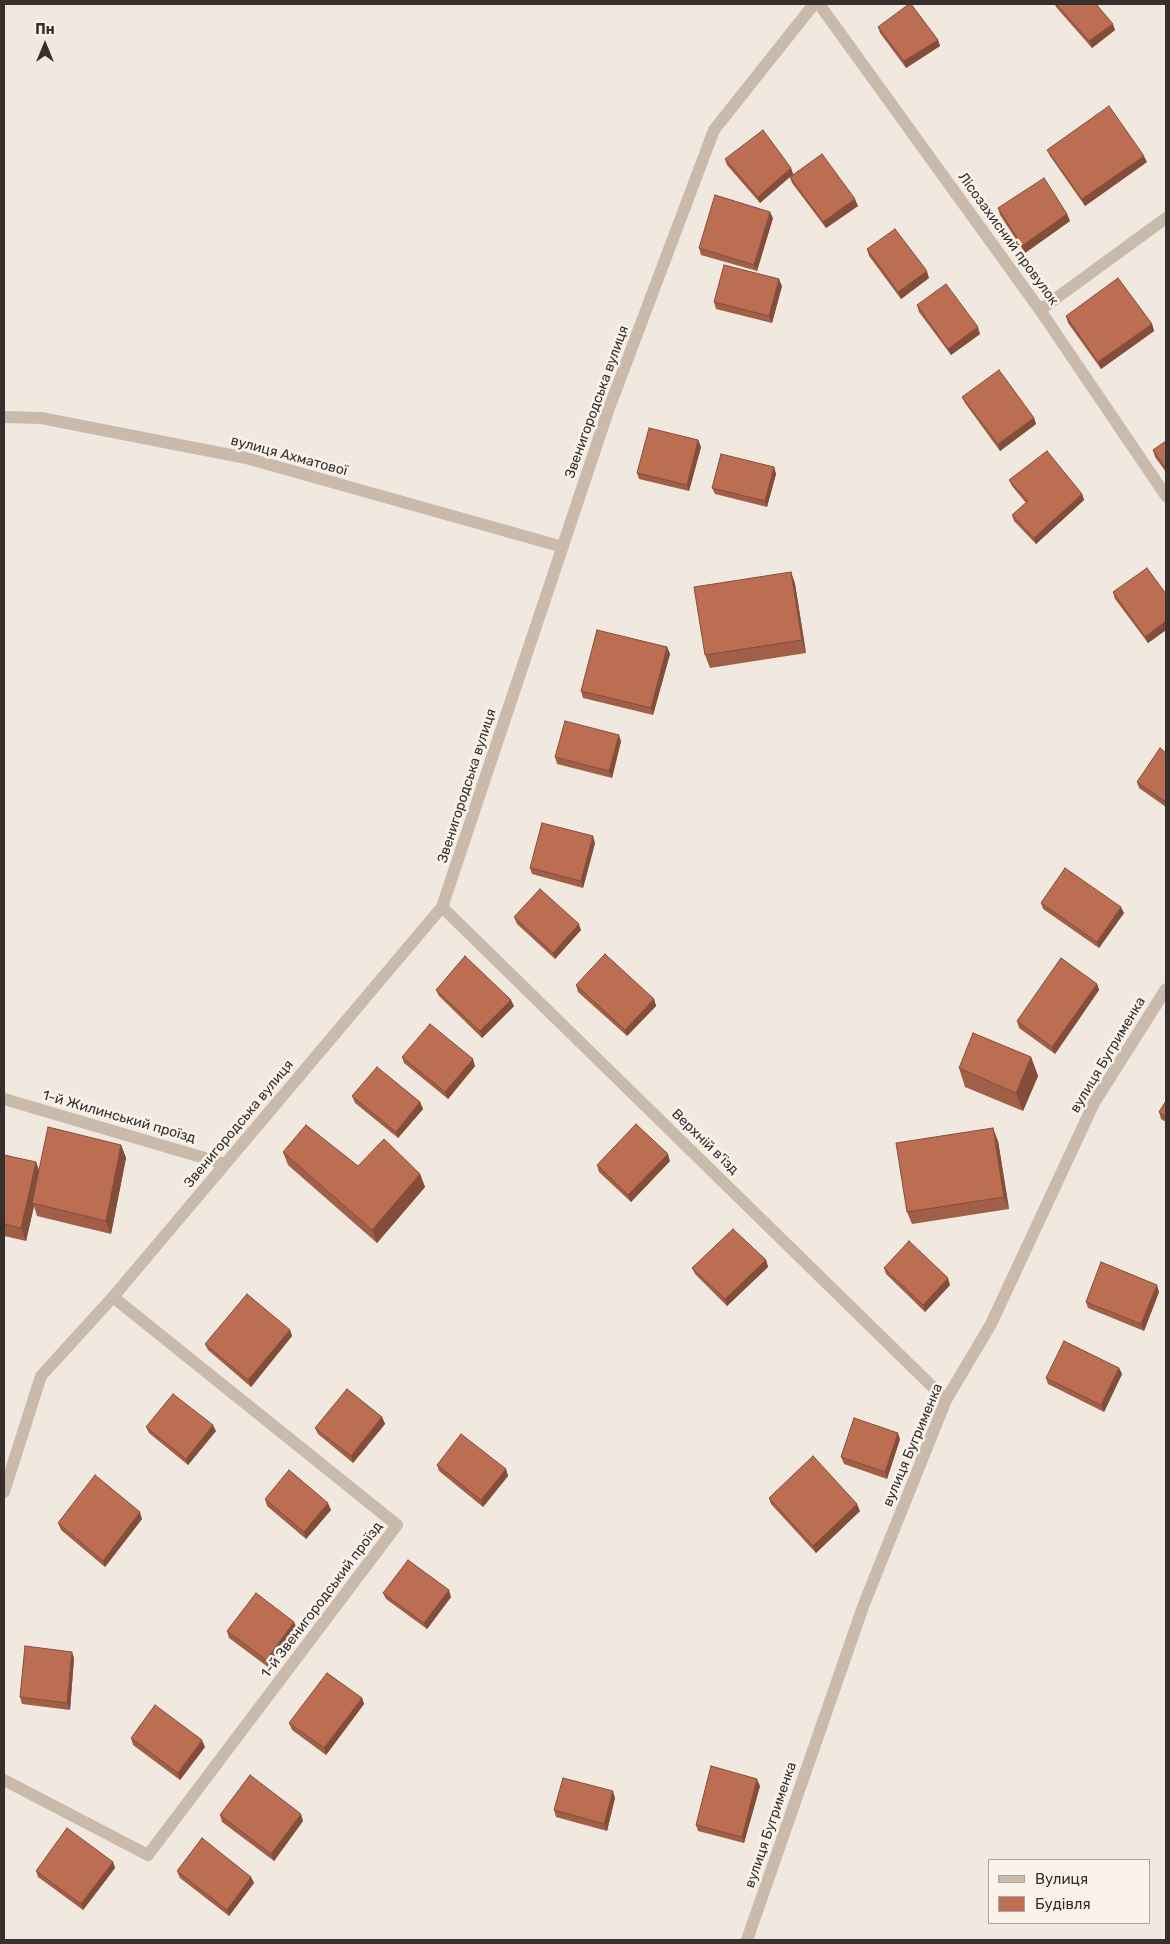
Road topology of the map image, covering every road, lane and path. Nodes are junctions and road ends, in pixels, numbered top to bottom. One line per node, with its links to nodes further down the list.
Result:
1 (814, 4): 7 (street, Звенигородська вулиця)
2 (819, 4): 4 (street, Лісозахисний провулок)
3 (1166, 218): 4 (street)
4 (1040, 310): 6 (street, Лісозахисний провулок)
5 (4, 417): 7 (street, вулиця Ахматової)
6 (1166, 496)
7 (563, 547): 8 (street, Звенигородська вулиця)
8 (442, 907): 11 (street, Звенигородська вулиця); 13 (street, Верхній в'їзд)
9 (1166, 989): 13 (street, вулиця Бугрименка)
10 (4, 1099): 11 (street, 1-й Жилинський проїзд)
11 (226, 1164): 12 (street, Звенигородська вулиця)
12 (113, 1297): 14 (street, Звенигородська вулиця); 15 (street, 1-й Звенигородський проїзд)
13 (946, 1400): 16 (street, вулиця Бугрименка)
14 (4, 1492)
15 (4, 1780)
16 (747, 1940)

